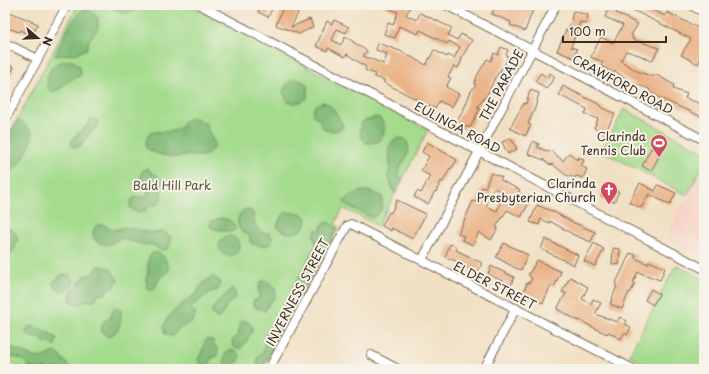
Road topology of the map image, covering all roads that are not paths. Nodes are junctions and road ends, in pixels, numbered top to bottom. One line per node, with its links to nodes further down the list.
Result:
1 (67, 5): 9 (street)
2 (200, 5): 12 (street, EULINGA ROAD)
3 (446, 5): 8 (street, CRAWFORD ROAD)
4 (556, 5): 8 (street, THE PARADE)
5 (693, 5): 6 (main road)
6 (704, 11)
7 (5, 43): 9 (street)
8 (532, 51): 11 (street, CRAWFORD ROAD); 12 (street, THE PARADE)
9 (38, 59): 10 (street)
10 (5, 120)
11 (704, 140)
12 (479, 151): 14 (street, THE PARADE); 15 (street, EULINGA ROAD)
13 (346, 226): 14 (street, ELDER STREET); 18 (street, INVERNESS STREET)
14 (422, 260): 16 (street, ELDER STREET)
15 (704, 269)
16 (516, 308): 20 (street); 21 (street, ELDER STREET)
17 (371, 355): 19 (street)
18 (269, 369)
19 (398, 369)
20 (484, 369)
21 (633, 369)

